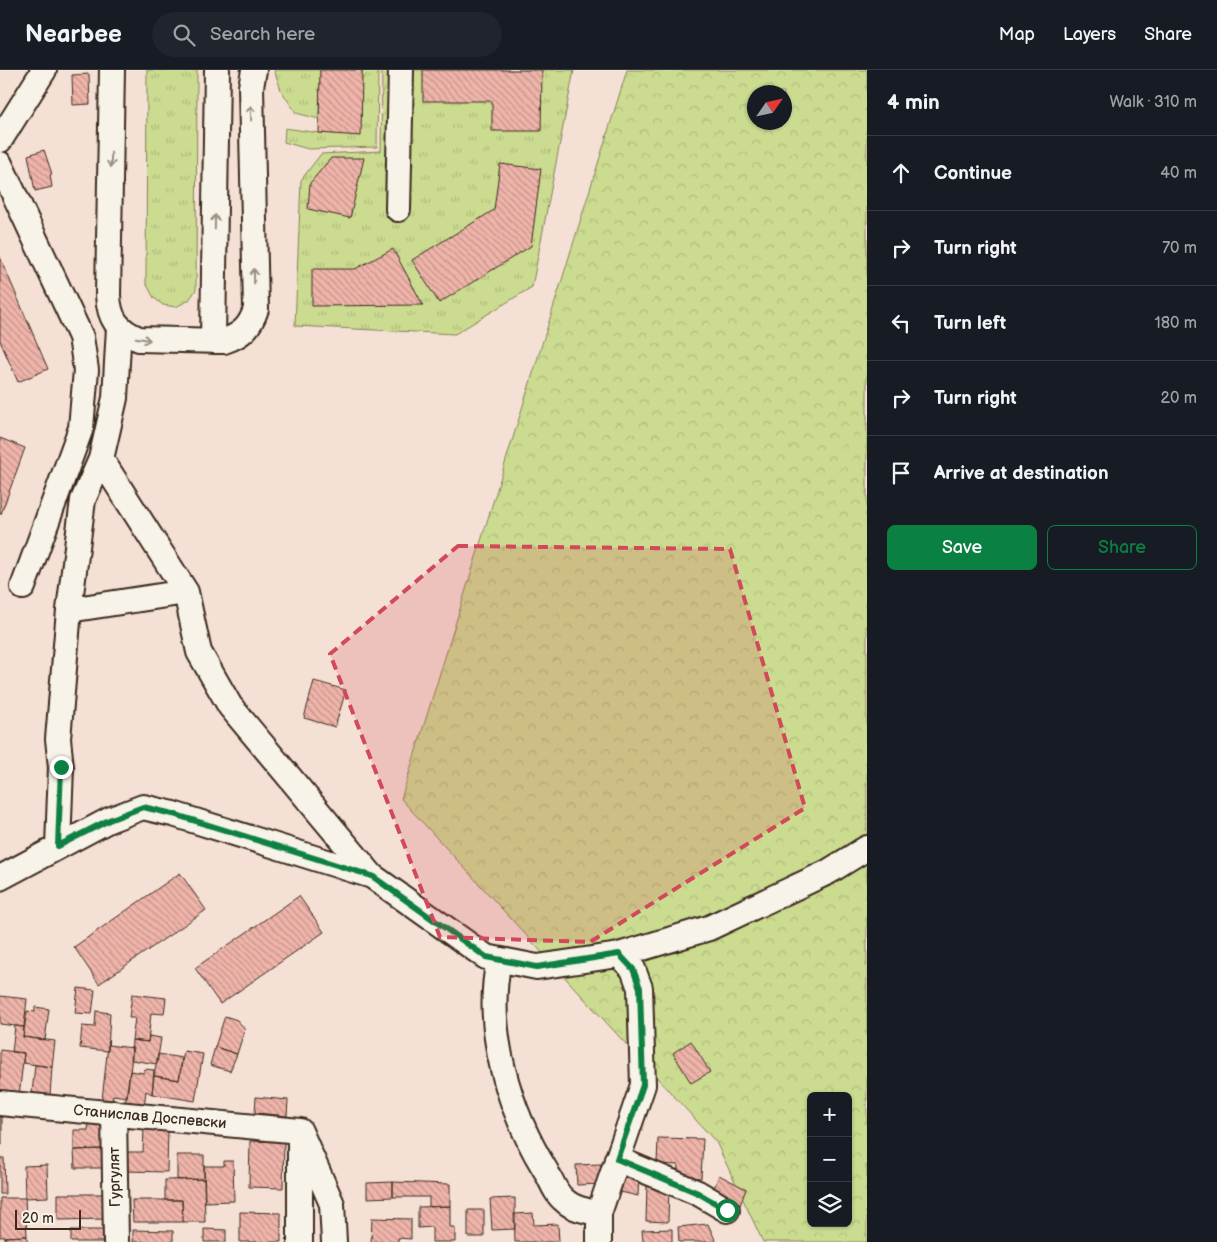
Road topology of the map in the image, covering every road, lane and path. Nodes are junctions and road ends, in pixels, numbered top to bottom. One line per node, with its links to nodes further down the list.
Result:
1 (44, 70): 6 (street)
2 (112, 70): 9 (street, one-way to 9)
3 (217, 70): 10 (street, one-way to 3)
4 (401, 70): 8 (street)
5 (248, 76): 10 (street, one-way to 5)
6 (0, 140)
7 (0, 164): 12 (street)
8 (398, 210)
9 (118, 327): 10 (street, one-way to 10); 11 (street)
10 (213, 341)
11 (101, 459): 13 (street); 14 (street)
12 (23, 587)
13 (186, 592): 14 (street); 17 (street)
14 (69, 610): 15 (street)
15 (58, 846): 17 (street); 18 (street)
16 (867, 848): 19 (street)
17 (372, 876): 20 (street)
18 (0, 878)
19 (619, 954): 20 (street); 24 (street)
20 (499, 960): 26 (street)
21 (0, 1103): 22 (street, Станислав Доспевски)
22 (114, 1113): 23 (street, Станислав Доспевски); 27 (street, Гургулят)
23 (300, 1131): 28 (street); 29 (street)
24 (617, 1159): 25 (street); 26 (street)
25 (727, 1210)
26 (599, 1213): 30 (street)
27 (116, 1242)
28 (300, 1242)
29 (334, 1242)
30 (599, 1242)

